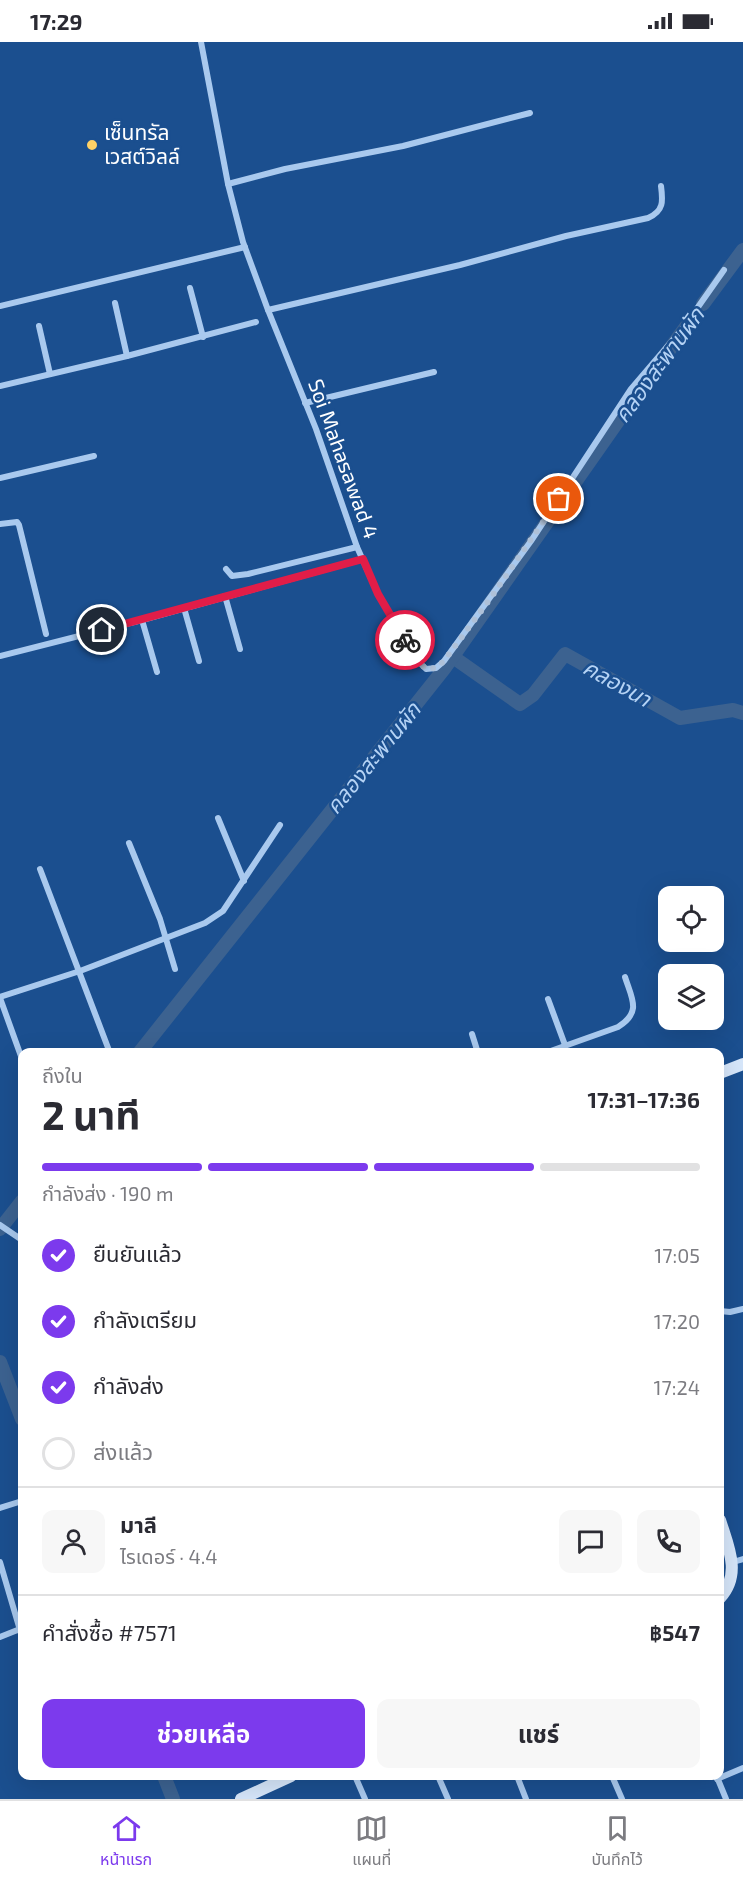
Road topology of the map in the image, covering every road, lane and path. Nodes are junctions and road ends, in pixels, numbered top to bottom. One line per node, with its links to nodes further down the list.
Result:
1 (201, 42): 3 (street, Soi Mahasawad 4)
2 (530, 113): 3 (street)
3 (228, 184): 5 (street, Soi Mahasawad 4)
4 (661, 186): 10 (street)
5 (245, 247): 9 (street); 10 (street, Soi Mahasawad 4)
6 (724, 270): 23 (street, Soi Mahasawad 4)
7 (190, 288): 13 (street)
8 (116, 303): 14 (street)
9 (0, 306)
10 (268, 310): 18 (street, Soi Mahasawad 4)
11 (256, 322): 13 (street)
12 (39, 326): 16 (street)
13 (203, 337): 14 (street)
14 (127, 356): 16 (street)
15 (434, 372): 18 (street)
16 (50, 374): 17 (street)
17 (0, 386)
18 (305, 403): 22 (street, Soi Mahasawad 4)
19 (94, 456): 20 (street)
20 (0, 478)
21 (0, 525): 28 (street)
22 (357, 547): 23 (street, Soi Mahasawad 4); 24 (street)
23 (363, 559): 25 (street)
24 (226, 569)
25 (225, 596): 26 (street); 29 (street)
26 (184, 608): 27 (street); 31 (street)
27 (142, 620): 30 (street); 32 (street)
28 (46, 634)
29 (240, 649)
30 (0, 656)
31 (199, 661)
32 (157, 672)
33 (218, 818): 37 (street)
34 (280, 825): 37 (street)
35 (129, 843): 38 (street)
36 (40, 869): 40 (street)
37 (244, 881): 38 (street)
38 (164, 937): 39 (street); 40 (street)
39 (175, 969)
40 (80, 971): 42 (street); 47 (street)
41 (625, 977): 45 (street)
42 (0, 997): 46 (street)
43 (548, 999): 45 (street)
44 (472, 1035): 48 (street)
45 (565, 1046): 49 (street)
46 (18, 1048)
47 (108, 1048)
48 (476, 1048)
49 (559, 1048)
50 (743, 1064): 51 (street)
51 (724, 1071)
52 (0, 1225): 53 (street)
53 (18, 1237)
54 (743, 1309): 55 (street)
55 (724, 1311)
56 (18, 1503): 57 (street)
57 (0, 1508)
58 (724, 1529): 59 (street)
59 (738, 1561): 61 (street)
60 (0, 1562): 62 (street)
61 (724, 1593)
62 (18, 1622)
63 (18, 1630): 64 (street)
64 (0, 1637)
65 (743, 1768): 66 (street)
66 (724, 1775)
67 (282, 1780): 73 (street)
68 (357, 1780): 74 (street)
69 (440, 1780): 75 (street)
70 (519, 1780): 76 (street)
71 (614, 1780): 77 (street)
72 (718, 1780): 78 (street)
73 (241, 1799)
74 (365, 1799)
75 (448, 1799)
76 (526, 1799)
77 (622, 1799)
78 (726, 1799)

